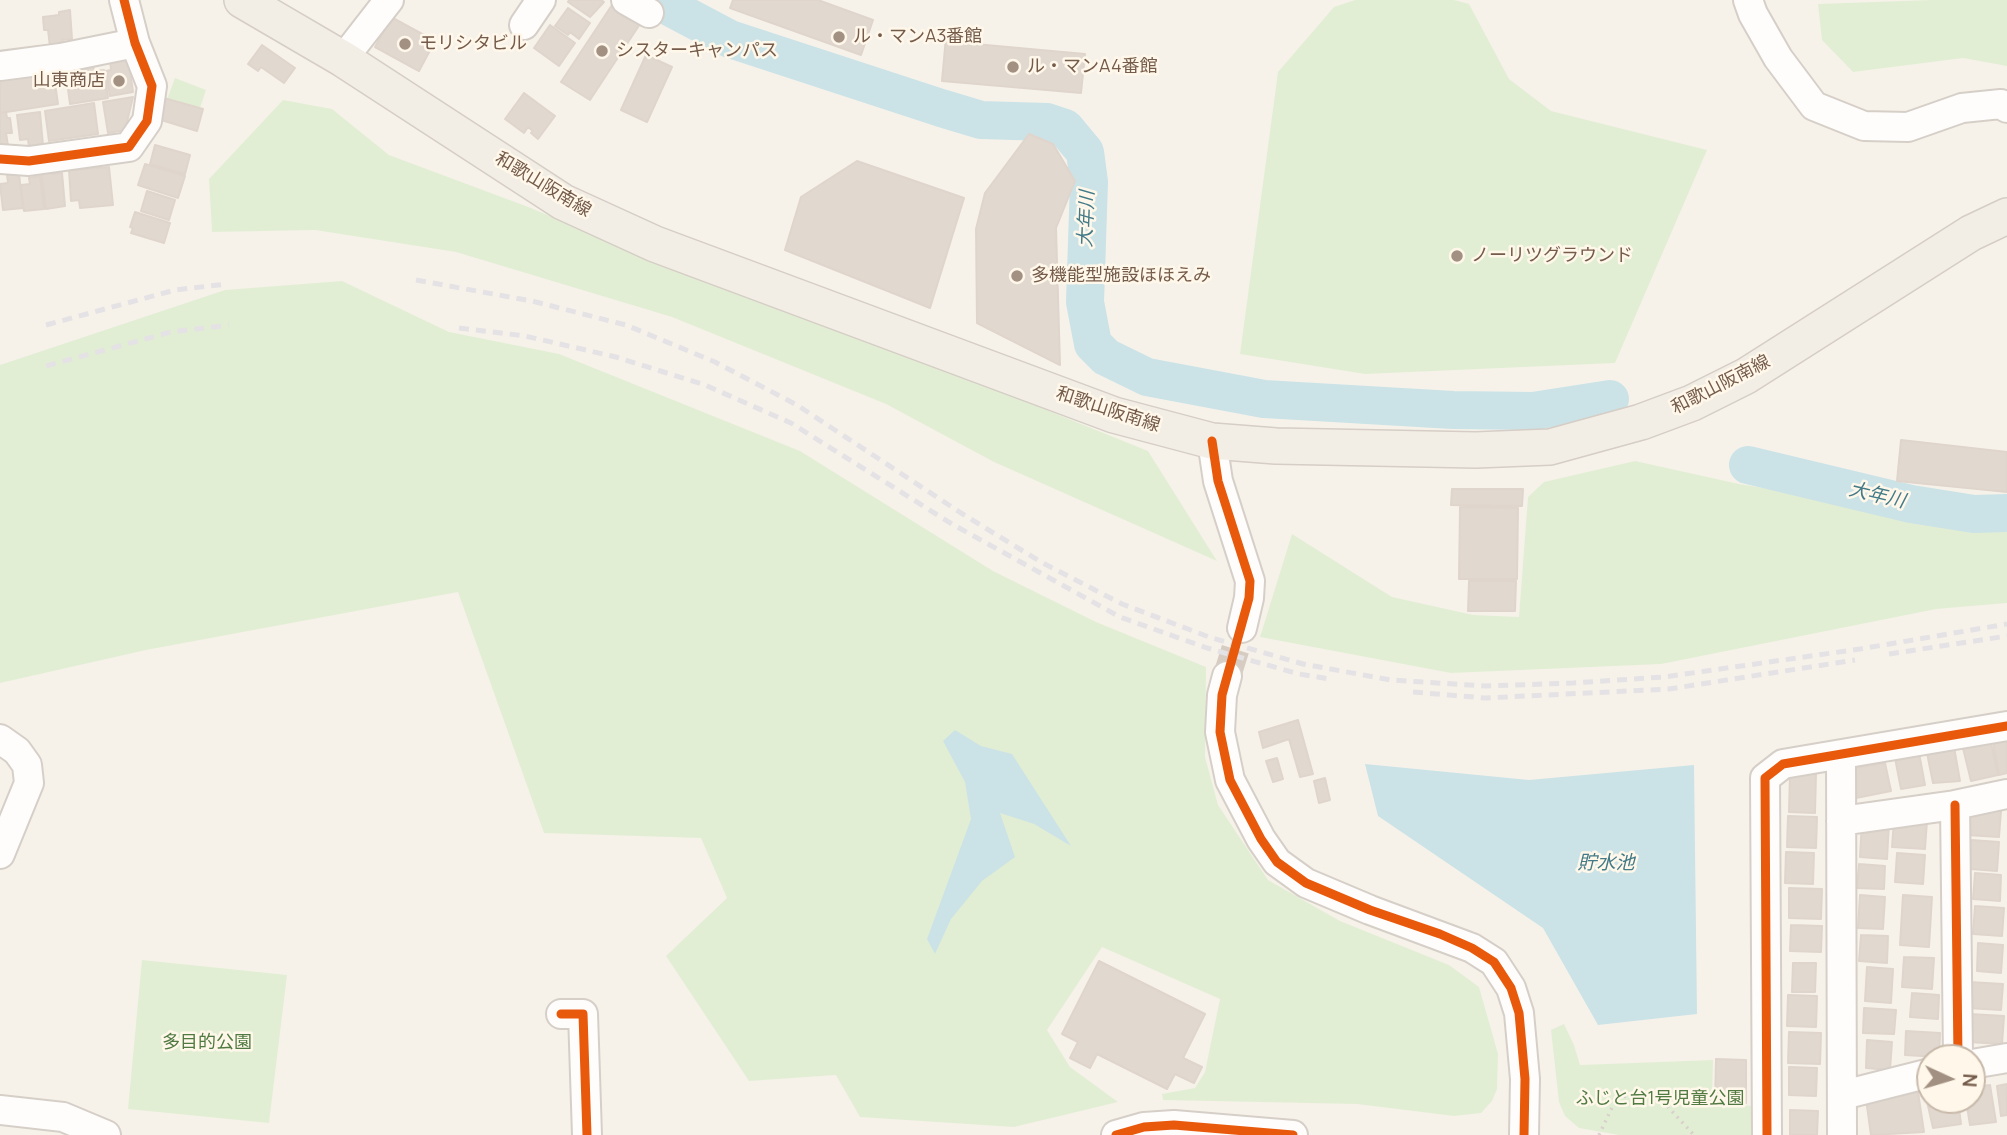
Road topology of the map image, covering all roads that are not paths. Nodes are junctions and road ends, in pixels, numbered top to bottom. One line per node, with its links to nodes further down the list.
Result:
1 (124, 0): 7 (street)
2 (242, 0): 8 (main road, 和歌山阪南線)
3 (389, 0): 8 (street)
4 (541, 0): 6 (street)
5 (1748, 0): 10 (street)
6 (524, 24)
7 (135, 43): 9 (street); 11 (street)
8 (343, 59): 13 (main road, 和歌山阪南線)
9 (0, 66)
10 (2007, 108)
11 (0, 159)
12 (2007, 216): 13 (main road, 和歌山阪南線)
13 (1212, 441): 14 (street)
14 (1242, 628)
15 (1227, 676): 34 (street)
16 (2007, 726): 18 (street)
17 (0, 739): 22 (street)
18 (1841, 756): 21 (street); 35 (street)
19 (2007, 794): 20 (street)
20 (1955, 805): 21 (street); 24 (street)
21 (1841, 821): 28 (street)
22 (0, 854)
23 (561, 1014): 31 (street)
24 (1958, 1044)
25 (2007, 1058): 26 (street)
26 (1986, 1061)
27 (1916, 1077): 28 (street)
28 (1843, 1095): 36 (street)
29 (0, 1110): 30 (street)
30 (106, 1135)
31 (587, 1135)
32 (1116, 1135): 33 (street)
33 (1293, 1135)
34 (1524, 1135)
35 (1767, 1135)
36 (1842, 1135)

